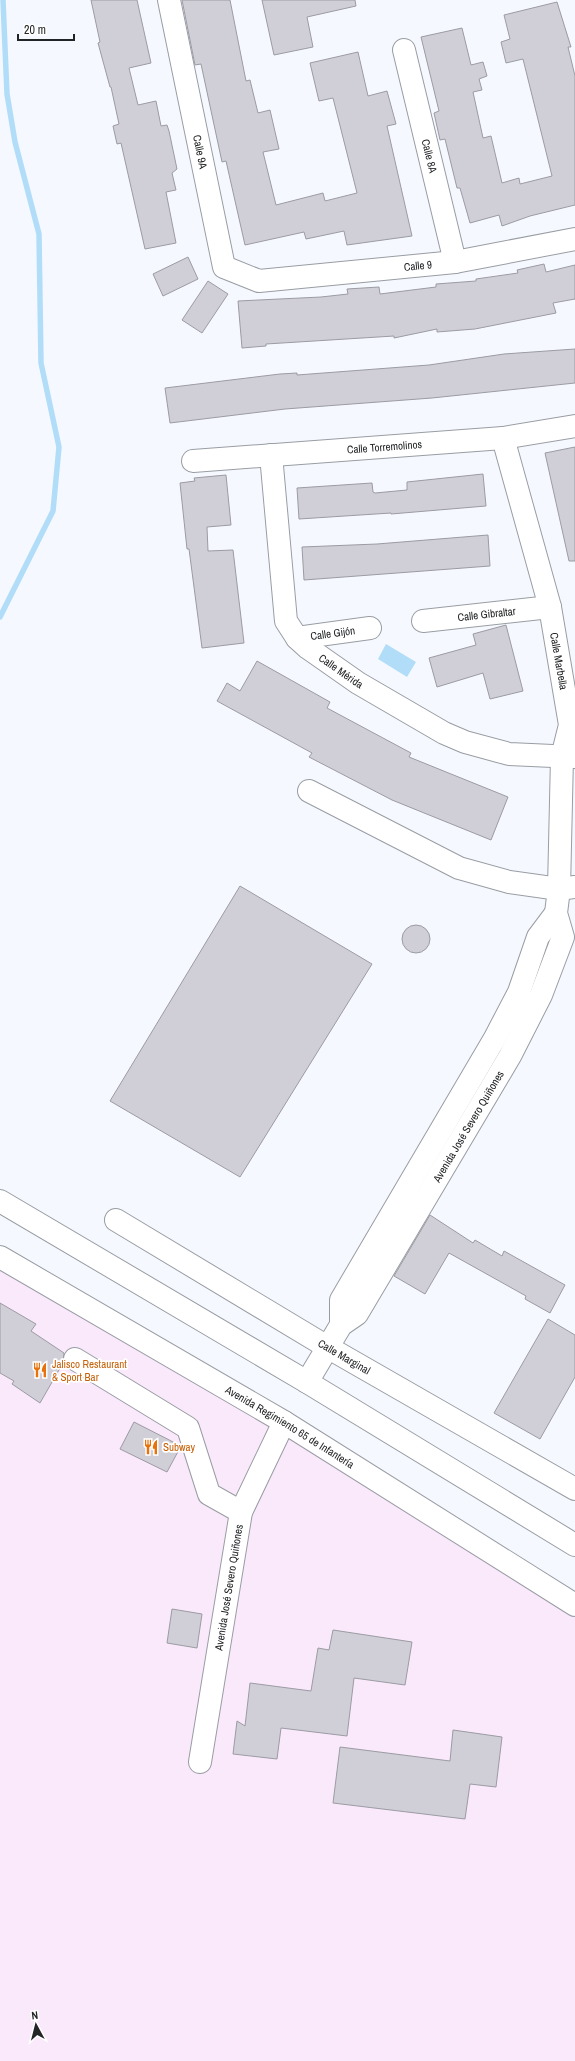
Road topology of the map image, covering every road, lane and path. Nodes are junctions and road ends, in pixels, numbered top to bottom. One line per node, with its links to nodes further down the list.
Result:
1 (169, 0): 5 (street, Calle 9A)
2 (404, 50): 4 (street, Calle 8A)
3 (575, 240): 4 (street, Calle 9)
4 (455, 262): 5 (street, Calle 9)
5 (259, 281)
6 (575, 426): 7 (street, Calle Torremolinos)
7 (503, 438): 8 (street, Calle Torremolinos); 10 (street, Calle Marbella)
8 (271, 455): 9 (street, Calle Torremolinos); 13 (street, Calle Mérida)
9 (193, 461)
10 (550, 606): 11 (street, Calle Gibraltar); 14 (street, Calle Marbella)
11 (423, 621)
12 (370, 628): 13 (street, Calle Gijón)
13 (297, 638): 14 (street, Calle Mérida)
14 (568, 758): 16 (street, Calle Marbella)
15 (310, 791): 16 (street)
16 (567, 888): 17 (street, Avenida José Severo Quiñones)
17 (556, 913): 18 (street, Avenida José Severo Quiñones); 19 (street, Avenida José Severo Quiñones)
18 (473, 1075): 19 (street); 20 (street, Avenida José Severo Quiñones)
19 (492, 1086): 22 (street, Avenida José Severo Quiñones)
20 (405, 1191): 22 (street); 25 (street, Avenida José Severo Quiñones)
21 (0, 1201): 28 (street)
22 (424, 1201): 25 (street, Avenida José Severo Quiñones)
23 (116, 1220): 26 (street, Calle Marginal)
24 (0, 1257): 29 (street, Avenida Regimiento 65 de Infantería)
25 (378, 1258): 26 (street, Avenida José Severo Quiñones)
26 (328, 1348): 28 (street, Avenida José Severo Quiñones); 30 (street, Calle Marginal)
27 (75, 1359): 31 (street)
28 (306, 1382): 32 (street)
29 (284, 1422): 31 (street, Avenida José Severo Quiñones); 33 (street, Avenida Regimiento 65 de Infantería)
30 (575, 1490)
31 (241, 1512): 34 (street, Avenida José Severo Quiñones)
32 (575, 1545)
33 (575, 1605)
34 (200, 1762)

